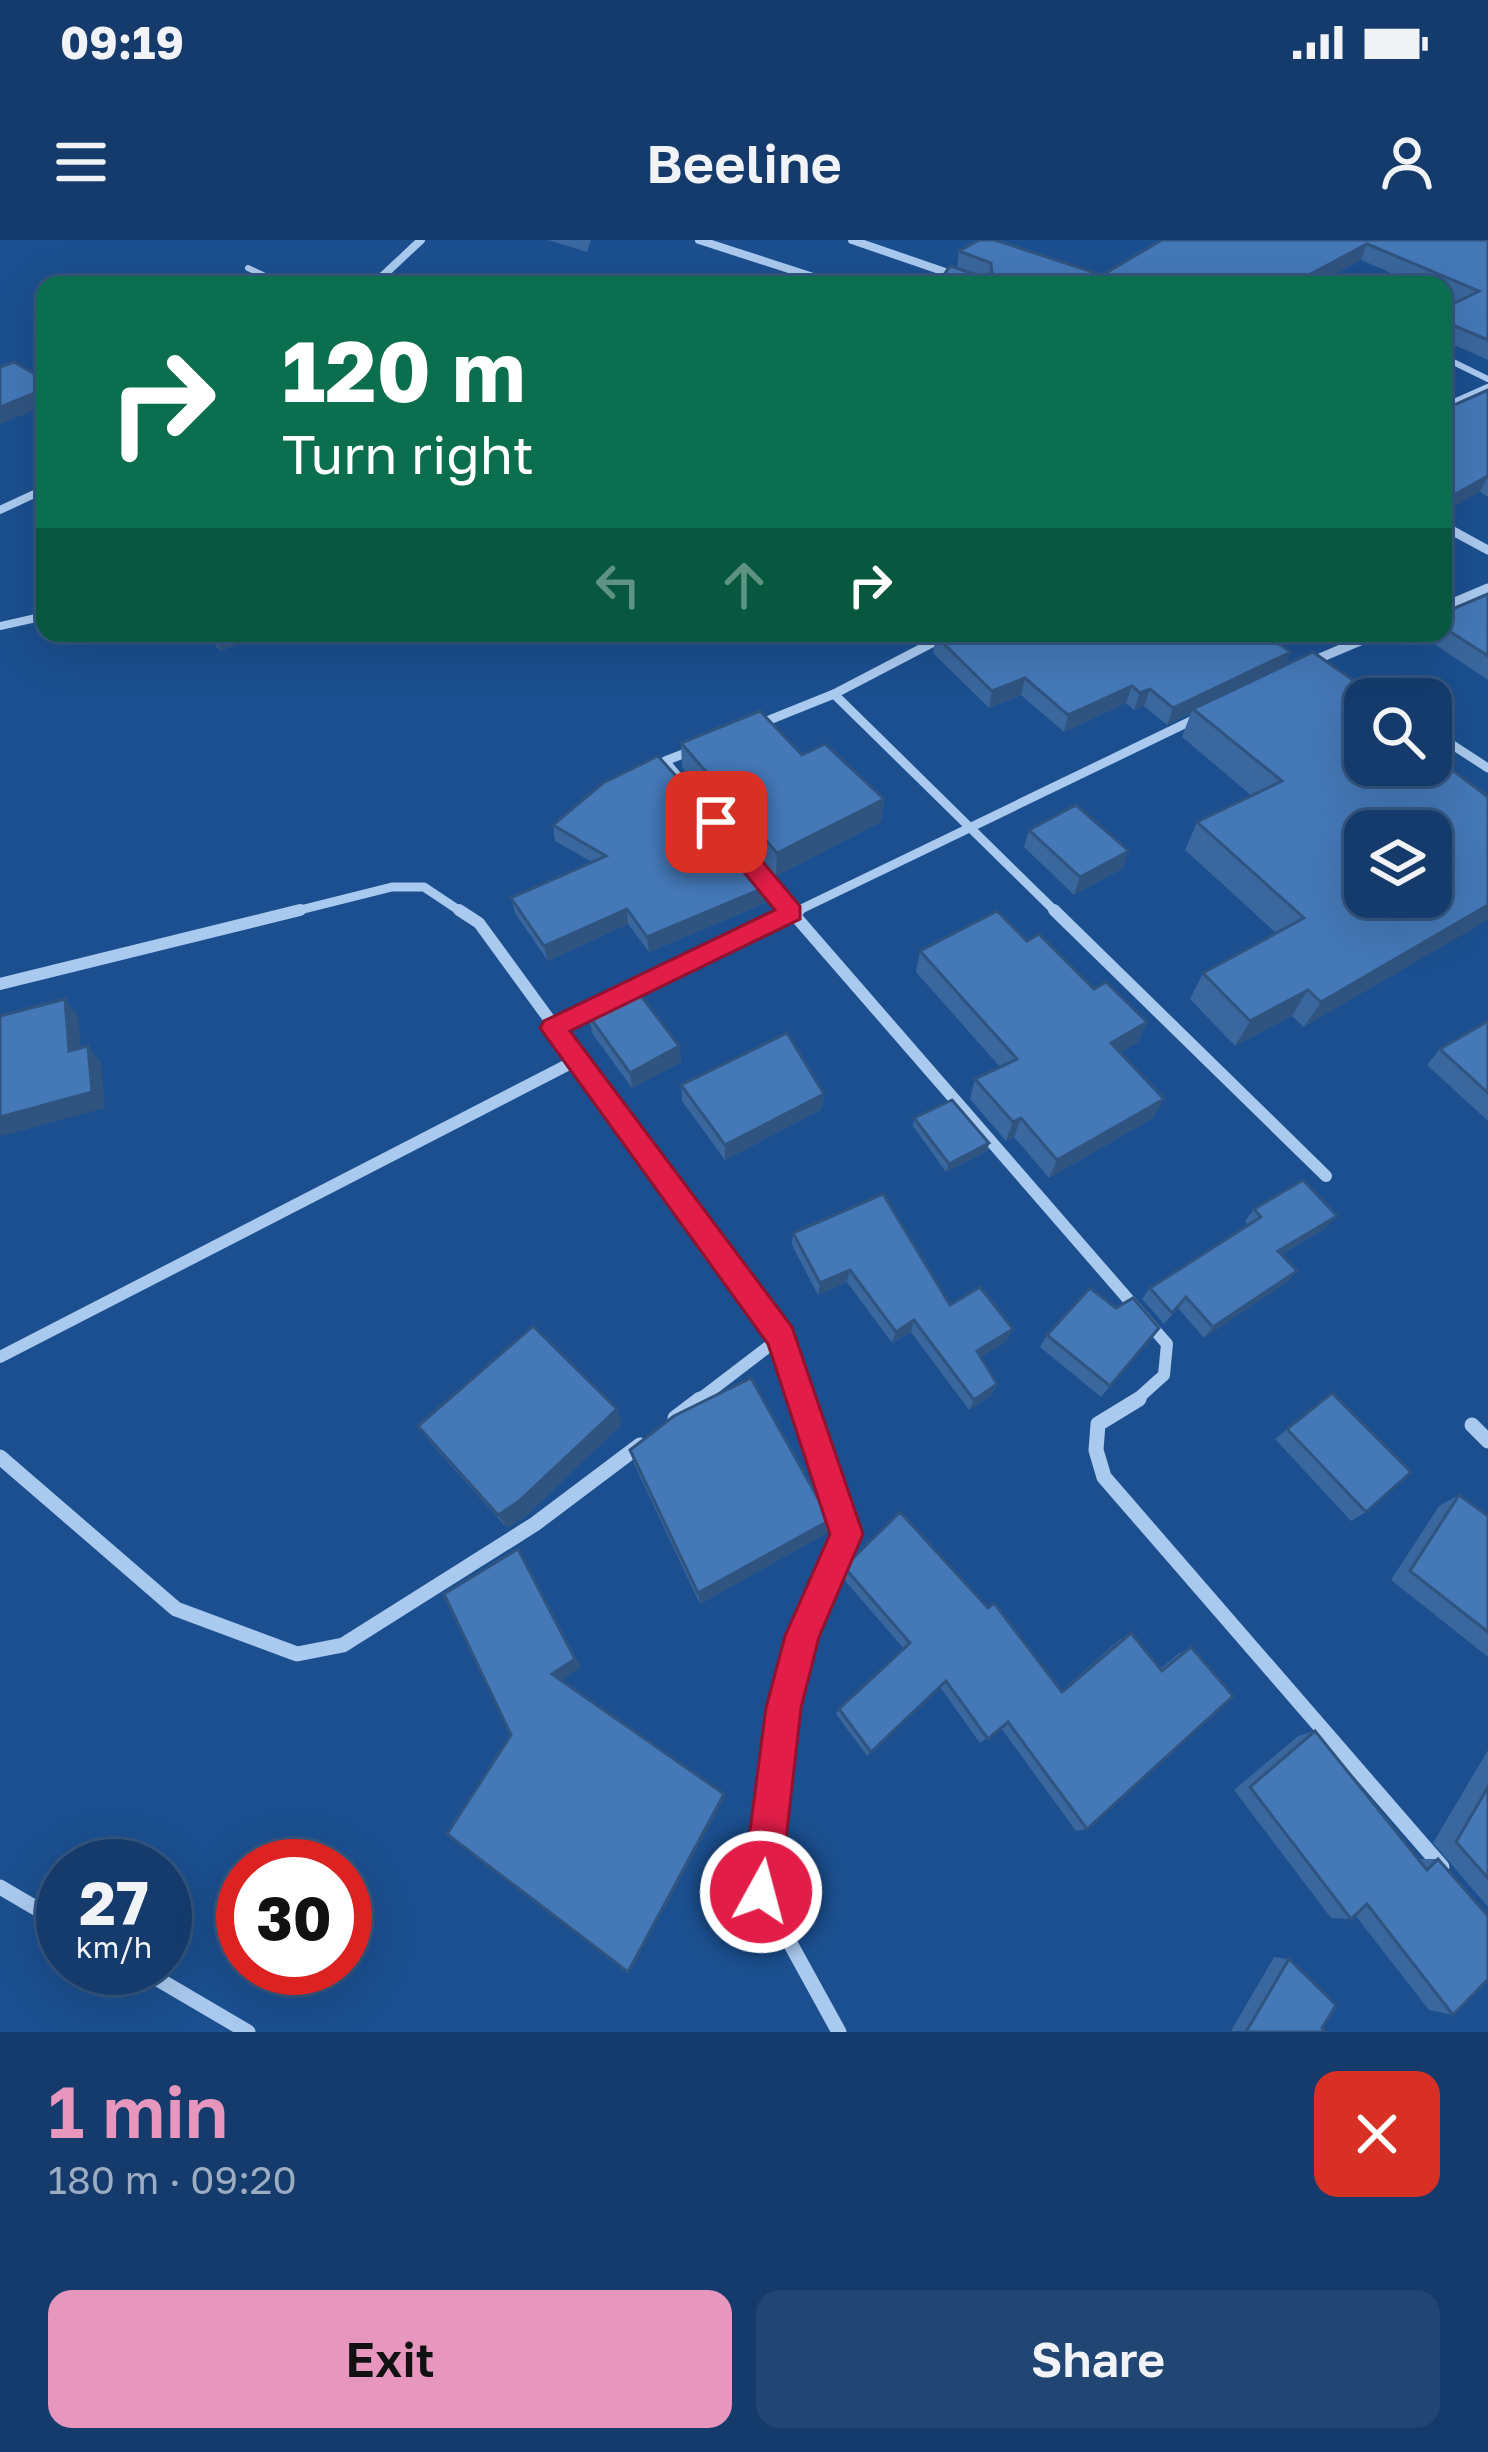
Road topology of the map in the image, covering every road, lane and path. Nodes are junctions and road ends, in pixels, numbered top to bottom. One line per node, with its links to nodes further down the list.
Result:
1 (421, 240): 6 (street)
2 (699, 240): 7 (street)
3 (852, 240): 8 (street)
4 (248, 268): 5 (lane)
5 (265, 276)
6 (383, 276)
7 (810, 276)
8 (957, 276)
9 (1452, 362): 10 (lane)
10 (1488, 383): 11 (street)
11 (1477, 393): 12 (street); 13 (street)
12 (1488, 398)
13 (1452, 404)
14 (36, 493): 15 (street)
15 (0, 510)
16 (1452, 531): 17 (street)
17 (1488, 550)
18 (1488, 588): 19 (street)
19 (1452, 603)
20 (36, 618): 21 (lane)
21 (0, 626)
22 (934, 642): 27 (street)
23 (1357, 642): 24 (street)
24 (1318, 658): 25 (street); 26 (street)
25 (1296, 669)
26 (1333, 669)
27 (834, 694): 29 (street); 34 (street)
28 (1210, 712): 34 (street)
29 (750, 728)
30 (707, 745): 33 (street)
31 (1452, 745): 32 (street)
32 (1488, 768)
33 (707, 812)
34 (974, 828): 36 (street); 40 (street)
35 (749, 862): 36 (street)
36 (791, 912): 38 (street); 48 (street)
37 (0, 984): 38 (street)
38 (553, 1028): 39 (street)
39 (577, 1060): 41 (street); 42 (street)
40 (1327, 1176)
41 (781, 1337): 43 (street); 53 (street)
42 (0, 1357)
43 (668, 1424)
44 (1472, 1425): 46 (street)
45 (649, 1438): 47 (street)
46 (1488, 1441)
47 (0, 1457)
48 (1452, 1880)
49 (0, 1887): 50 (street)
50 (36, 1908)
51 (185, 1995): 52 (street)
52 (248, 2032)
53 (839, 2032)

